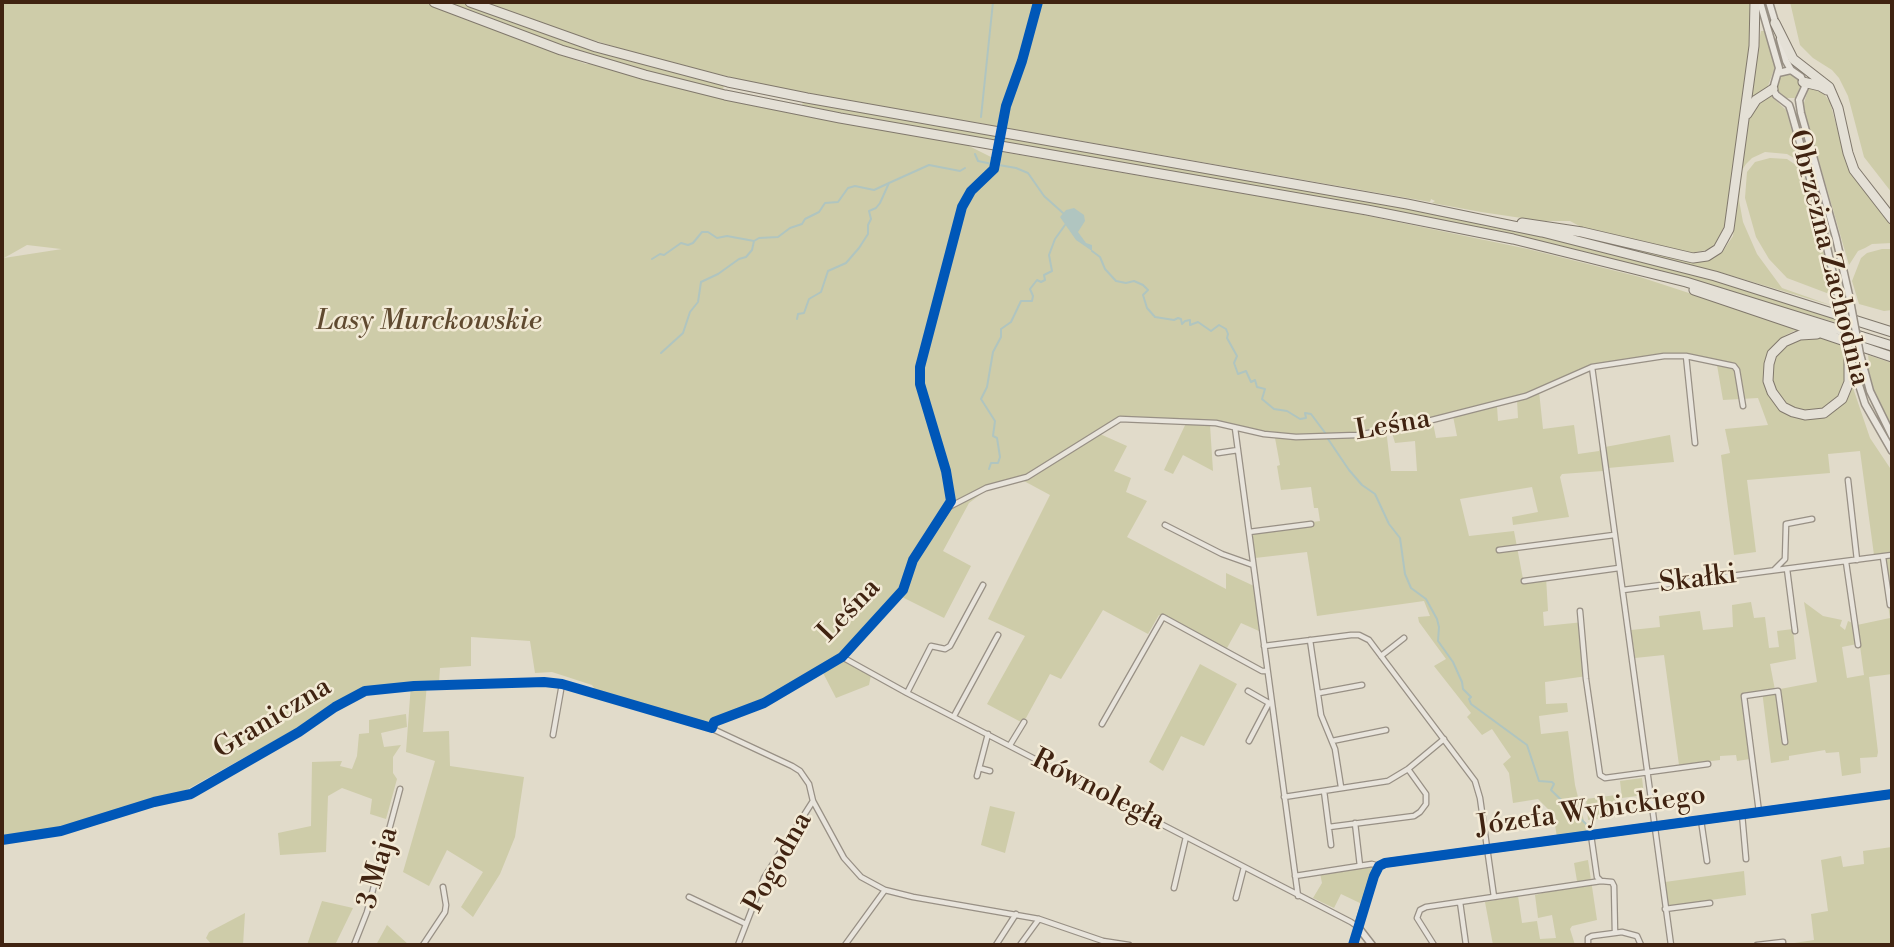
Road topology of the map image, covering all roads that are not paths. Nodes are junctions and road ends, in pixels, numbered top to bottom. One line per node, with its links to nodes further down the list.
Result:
1 (434, 2): 16 (highway)
2 (470, 2): 15 (highway)
3 (1758, 2): 7 (street); 13 (highway)
4 (1769, 2): 5 (street)
5 (1775, 23): 6 (street); 10 (highway)
6 (1791, 70): 7 (street); 8 (street)
7 (1778, 73): 9 (street)
8 (1804, 82): 10 (highway); 11 (street)
9 (1773, 89): 12 (street); 13 (highway)
10 (1833, 96): 14 (highway)
11 (1799, 100): 12 (street); 26 (street, Obrzeżna Zachodnia, bridge)
12 (1785, 102): 20 (street, Obrzeżna Zachodnia, bridge)
13 (1742, 131): 15 (highway)
14 (1892, 219)
15 (1489, 220): 17 (highway)
16 (1609, 262): 18 (highway); 19 (highway)
17 (1892, 332)
18 (1833, 336): 20 (highway); 22 (highway)
19 (1892, 346)
20 (1849, 351): 29 (street, Obrzeżna Zachodnia)
21 (1686, 356): 23 (street, Leśna); 24 (street, Leśna); 27 (street)
22 (1892, 356)
23 (1592, 367): 25 (street, Leśna); 36 (street)
24 (1743, 406)
25 (1235, 428): 28 (street); 58 (street, Leśna)
26 (1892, 436)
27 (1696, 443)
28 (1238, 450): 30 (street); 35 (street)
29 (1892, 452)
30 (1218, 453)
31 (1848, 480): 40 (street)
32 (1812, 519): 45 (street, Skałki)
33 (1311, 524): 35 (street)
34 (1165, 525): 42 (street)
35 (1249, 532): 42 (street)
36 (1614, 534): 37 (street); 43 (street)
37 (1499, 550)
38 (1892, 555): 39 (street, Skałki)
39 (1883, 557): 40 (street, Skałki); 49 (street)
40 (1857, 560): 41 (street, Skałki)
41 (1846, 562): 44 (street, Skałki); 55 (street)
42 (1253, 565): 56 (street)
43 (1619, 568): 46 (street); 48 (street)
44 (1787, 569): 45 (street, Skałki); 51 (street)
45 (1773, 571): 48 (street, Skałki)
46 (1524, 581)
47 (983, 585): 63 (street)
48 (1623, 590): 82 (street)
49 (1890, 605)
50 (1580, 611): 82 (street)
51 (1795, 631)
52 (998, 635): 66 (street)
53 (1404, 638): 57 (street)
54 (1310, 640): 56 (street); 57 (street); 64 (street)
55 (1858, 645)
56 (1263, 646): 59 (street)
57 (1381, 656): 73 (street)
58 (842, 657): 63 (street, Równoległa); 69 (street, Leśna)
59 (1266, 671): 65 (street); 68 (street)
60 (562, 684): 69 (street, Graniczna); 72 (street); 98 (street, Graniczna)
61 (1362, 685): 64 (street)
62 (1248, 691): 65 (street)
63 (907, 693): 66 (street, Równoległa)
64 (1319, 693): 75 (street)
65 (1270, 703): 74 (street); 88 (street)
66 (954, 716): 71 (street, Równoległa)
67 (1024, 722): 77 (street, Równoległa)
68 (1102, 724)
69 (712, 728): 89 (street, Graniczna)
70 (1386, 730): 75 (street)
71 (989, 734): 77 (street, Równoległa); 79 (street)
72 (553, 735)
73 (1444, 739): 80 (street); 100 (street)
74 (1249, 741)
75 (1332, 741): 84 (street)
76 (1785, 742): 90 (street)
77 (1010, 745): 97 (street, Równoległa)
78 (1708, 764): 82 (street)
79 (979, 768): 81 (street, Równoległa); 83 (street)
80 (1408, 769): 84 (street); 93 (street)
81 (990, 771)
82 (1647, 772): 94 (street)
83 (976, 776)
84 (1340, 788): 86 (street)
85 (400, 789): 125 (street, 3 Maja)
86 (1324, 791): 88 (street); 95 (street)
87 (1892, 794): 90 (street, Józefa Wybickiego)
88 (1284, 797): 106 (street)
89 (813, 801): 110 (street, Graniczna); 120 (street, Pogodna)
90 (1759, 812): 91 (street, Józefa Wybickiego)
91 (1742, 814): 92 (street, Józefa Wybickiego); 101 (street, Józefa Wybickiego)
92 (1701, 820): 94 (street, Józefa Wybickiego); 102 (street, Józefa Wybickiego)
93 (1355, 823): 95 (street); 103 (street)
94 (1654, 826): 96 (street, Józefa Wybickiego); 117 (street)
95 (1329, 827): 99 (street)
96 (1591, 835): 100 (street, Józefa Wybickiego); 107 (street)
97 (1186, 837): 105 (street, Równoległa); 109 (street, Równoległa)
98 (2, 839)
99 (1331, 845)
100 (1488, 849): 104 (street, Józefa Wybickiego); 113 (street)
101 (1746, 859)
102 (1707, 861)
103 (1360, 866): 104 (street, Józefa Wybickiego); 106 (street, Józefa Wybickiego)
104 (1379, 866): 121 (street)
105 (1244, 867): 111 (street, Równoległa); 114 (street)
106 (1295, 876): 111 (street)
107 (1601, 881): 113 (street); 122 (street)
108 (443, 887): 126 (street)
109 (1174, 888)
110 (885, 890): 118 (street, Graniczna); 128 (street)
111 (1298, 896): 121 (street, Równoległa)
112 (689, 897): 120 (street, Pogodna)
113 (1494, 897): 115 (street)
114 (1236, 898)
115 (1460, 902): 134 (street); 135 (street)
116 (1710, 903): 117 (street)
117 (1665, 909): 138 (street)
118 (1016, 914): 119 (street, Graniczna); 129 (street)
119 (1039, 919): 124 (street, Graniczna); 130 (street)
120 (746, 924): 127 (street, Pogodna)
121 (1358, 928): 132 (street); 133 (street)
122 (1615, 933): 136 (street); 137 (street)
123 (1783, 942): 139 (street)
124 (1102, 943): 131 (street, Graniczna)
125 (354, 945)
126 (423, 945)
127 (738, 945)
128 (845, 945)
129 (996, 945)
130 (1020, 945)
131 (1129, 945)
132 (1353, 945)
133 (1372, 945)
134 (1434, 945)
135 (1466, 945)
136 (1588, 945)
137 (1641, 945)
138 (1671, 945)
139 (1758, 945)

